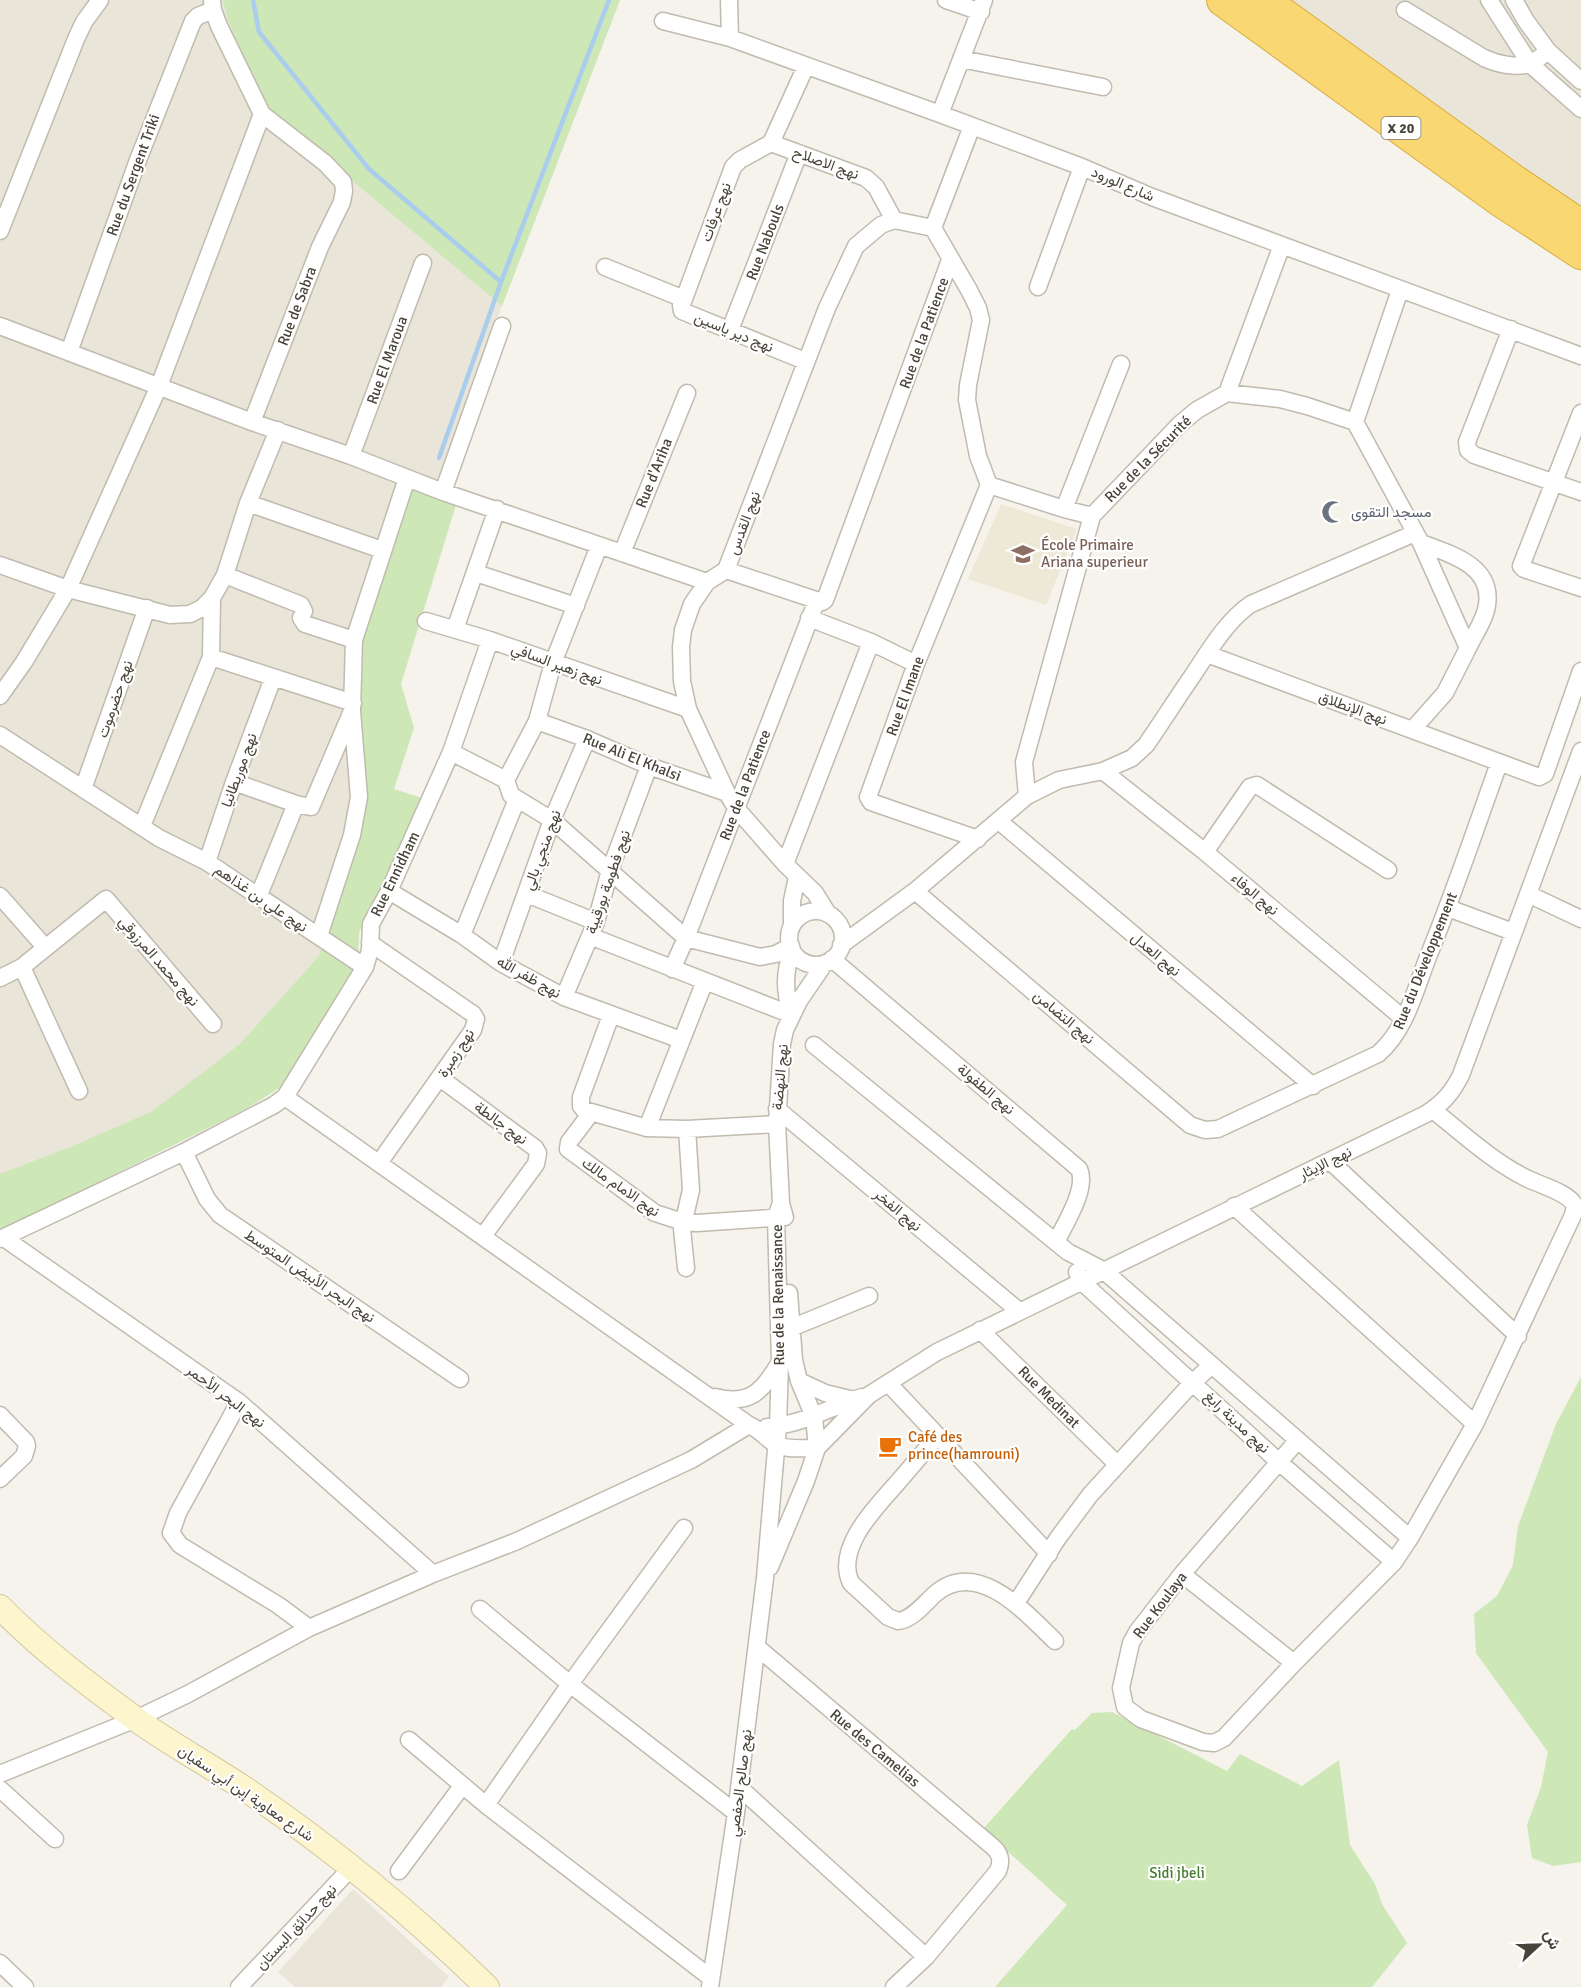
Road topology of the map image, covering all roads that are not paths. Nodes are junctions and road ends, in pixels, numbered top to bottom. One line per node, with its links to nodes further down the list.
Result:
1 (100, 0): 29 (street)
2 (729, 0): 12 (street)
3 (946, 0): 9 (street)
4 (1223, 0): 31 (highway, X 20)
5 (1263, 0): 27 (highway, X 20)
6 (1489, 0): 15 (street)
7 (1514, 0): 13 (street)
8 (213, 5): 20 (street); 42 (street, Rue du Sergent Triki)
9 (982, 6): 14 (street)
10 (1405, 10): 15 (street)
11 (663, 21): 12 (street, شارع الورود)
12 (730, 38): 16 (street, شارع الورود)
13 (1548, 51): 15 (street); 17 (street)
14 (961, 59): 18 (street); 21 (street)
15 (1530, 64): 19 (street)
16 (806, 66): 21 (street, شارع الورود); 23 (street)
17 (1581, 81)
18 (1103, 87)
19 (1581, 109)
20 (262, 114): 46 (street); 50 (street, Rue de Sabra)
21 (940, 114): 22 (street, شارع الورود)
22 (972, 126): 25 (street, شارع الورود); 28 (street)
23 (771, 143): 24 (street, نهج الاصلاح); 37 (street, نهج عرفات)
24 (799, 153): 26 (street, نهج الاصلاح); 41 (street, Rue Nabouls)
25 (1082, 167): 30 (street, شارع الورود); 35 (street)
26 (894, 220): 28 (street); 44 (street, نهج القدس)
27 (1581, 226)
28 (933, 228): 32 (street)
29 (0, 231)
30 (1282, 245): 36 (street, شارع الورود); 48 (street)
31 (1581, 253)
32 (950, 260): 56 (street); 75 (street, Rue de la Patience)
33 (423, 264): 53 (street, Rue El Maroua)
34 (605, 267): 37 (street, نهج دير ياسين)
35 (1038, 286)
36 (1400, 290): 40 (street, شارع الورود); 51 (street)
37 (684, 299): 41 (street, نهج دير ياسين)
38 (0, 326): 42 (street)
39 (502, 326): 57 (street)
40 (1511, 329): 43 (street, شارع الورود); 55 (street)
41 (730, 330): 44 (street, نهج دير ياسين)
42 (69, 352): 46 (street)
43 (1581, 356)
44 (805, 362): 68 (street, نهج القدس)
45 (1121, 364): 61 (street)
46 (159, 386): 50 (street); 73 (street)
47 (687, 393): 66 (street, Rue d'Ariha)
48 (1227, 393): 51 (street); 62 (street, Rue de la Sécurité)
49 (1581, 413): 55 (street)
50 (252, 422): 52 (street)
51 (1355, 422): 63 (street)
52 (278, 430): 53 (street); 59 (street)
53 (351, 456): 54 (street)
54 (407, 478): 57 (street); 65 (street)
55 (1556, 482): 58 (street); 72 (street)
56 (989, 485): 61 (street); 88 (street, Rue El Imane)
57 (443, 492): 60 (street)
58 (1581, 492)
59 (248, 503): 65 (street); 70 (street)
60 (497, 509): 64 (street); 69 (street)
61 (1064, 509): 62 (street)
62 (1092, 516): 107 (street, Rue de la Sécurité)
63 (1418, 538): 84 (street); 84 (street); 85 (street, نهج النهضة)
64 (599, 546): 66 (street); 76 (street)
65 (382, 550): 81 (street)
66 (622, 553): 71 (street)
67 (0, 565): 73 (street)
68 (726, 570): 71 (street, نهج القدس); 75 (street)
69 (476, 573): 76 (street); 80 (street)
70 (225, 575): 74 (street); 81 (street)
71 (707, 582): 93 (street, نهج القدس)
72 (1581, 588)
73 (68, 589): 77 (street); 91 (street)
74 (212, 598): 77 (street); 86 (street)
75 (817, 600): 78 (street, Rue de la Patience)
76 (576, 606): 87 (street)
77 (147, 608): 105 (street, نهج حضرموت)
78 (809, 618): 83 (street); 110 (street, Rue de la Patience)
79 (426, 621): 80 (street, نهج زهير السافي)
80 (455, 629): 82 (street, نهج زهير السافي)
81 (354, 640): 92 (street)
82 (490, 640): 87 (street, نهج زهير السافي); 99 (street, Rue Ennidham)
83 (871, 642): 88 (street); 117 (street)
84 (1468, 648): 95 (street)
85 (1207, 654): 95 (street, نهج الإنطلاق); 102 (street, نهج النهضة)
86 (211, 657): 90 (street); 113 (street)
87 (553, 663): 93 (street, نهج زهير السافي); 94 (street)
88 (916, 664): 114 (street, Rue El Imane)
89 (1581, 671): 100 (street, نهج الإنطلاق)
90 (273, 678): 92 (street); 104 (street, نهج موريطانيا)
91 (0, 696)
92 (352, 707): 109 (street); 134 (street, نهج علي بن غذاهم)
93 (688, 709): 106 (street, نهج القدس)
94 (537, 721): 97 (street, Rue Ali El Khalsi); 103 (street)
95 (1413, 729): 100 (street, نهج الإنطلاق)
96 (0, 735): 105 (street, نهج علي بن غذاهم)
97 (587, 739): 101 (street, Rue Ali El Khalsi); 111 (street, نهج منجي بالي)
98 (1581, 751): 124 (street, نهج الإيثار)
99 (451, 752): 103 (street); 121 (street, Rue Ennidham)
100 (1499, 763): 127 (street, Rue du Développement)
101 (649, 766): 106 (street, Rue Ali El Khalsi); 118 (street, نهج فطومة بورقيبة)
102 (1103, 771): 107 (street, نهج النهضة); 115 (street, نهج الوفاء)
103 (506, 780): 108 (street)
104 (234, 782): 109 (street); 116 (street, نهج موريطانيا)
105 (83, 789): 113 (street, نهج علي بن غذاهم)
106 (727, 793): 110 (street, نهج القدس)
107 (1027, 796): 112 (street, نهج النهضة)
108 (517, 799): 111 (street); 133 (street)
109 (296, 804): 125 (street)
110 (736, 808): 117 (street, نهج القدس); 135 (street, Rue de la Patience)
111 (552, 820): 118 (street); 123 (street, نهج منجي بالي)
112 (1000, 822): 114 (street, نهج النهضة); 154 (street, نهج العدل)
113 (142, 826): 116 (street, نهج علي بن غذاهم)
114 (978, 839): 122 (street, نهج النهضة)
115 (1204, 852): 119 (street); 149 (street, نهج الوفاء)
116 (207, 862): 125 (street, نهج علي بن غذاهم)
117 (785, 864): 120 (street, نهج القدس)
118 (610, 870): 131 (street, نهج فطومة بورقيبة); 135 (street)
119 (1389, 870)
120 (798, 877): 128 (street, نهج القدس); 130 (street)
121 (389, 891): 133 (street, نهج ظفر الله); 136 (street, Rue Ennidham)
122 (915, 891): 139 (street, نهج النهضة); 162 (street, نهج التضامن)
123 (527, 894): 131 (street); 140 (street, نهج منجي بالي)
124 (1528, 894): 129 (street); 132 (street, نهج الإيثار)
125 (259, 895): 134 (street, نهج علي بن غذاهم)
126 (0, 896): 137 (street)
127 (1448, 908): 132 (street); 149 (street, Rue du Développement)
128 (828, 914): 130 (street); 139 (street)
129 (1581, 919)
130 (792, 926): 138 (street)
131 (593, 929): 143 (street); 146 (street, نهج فطومة بورقيبة)
132 (1513, 932): 157 (street, نهج الإيثار)
133 (462, 935): 140 (street, نهج ظفر الله)
134 (319, 936): 142 (street)
135 (686, 938): 138 (street); 143 (street, Rue de la Patience)
136 (370, 943): 142 (street, Rue Ennidham); 153 (street, نهج زمبرة)
137 (45, 947): 141 (street); 150 (street, نهج محمد المرزوقي)
138 (791, 948): 139 (street); 148 (street)
139 (833, 955): 148 (street, نهج النهضة); 171 (street, نهج الطفولة)
140 (501, 963): 146 (street, نهج ظفر الله)
141 (22, 967): 144 (street); 155 (street)
142 (365, 967): 156 (street, Rue Ennidham)
143 (672, 969): 145 (street)
144 (0, 978)
145 (705, 981): 148 (street); 151 (street)
146 (564, 997): 147 (street, نهج ظفر الله)
147 (611, 1015): 151 (street, نهج ظفر الله); 158 (street)
148 (792, 1015): 159 (street, نهج النهضة)
149 (1404, 1019): 154 (street, Rue du Développement)
150 (213, 1024)
151 (681, 1040): 160 (street)
152 (814, 1045): 171 (street)
153 (440, 1078): 165 (street, نهج زمبرة); 169 (street, نهج جالطة)
154 (1313, 1086): 162 (street, Rue du Développement)
155 (79, 1091)
156 (285, 1097): 163 (street); 165 (street)
157 (1433, 1110): 164 (street, نهج الإيثار); 179 (street, Rue Koulaya)
158 (591, 1113): 160 (street); 168 (street, نهج الامام مالك)
159 (777, 1116): 161 (street); 167 (street, نهج النهضة); 176 (street, نهج الفخر)
160 (647, 1128): 161 (street)
161 (687, 1129): 168 (street)
162 (1218, 1130)
163 (184, 1152): 170 (street); 182 (street, نهج البحر الأبيض المتوسط)
164 (1330, 1161): 166 (street, نهج الإيثار); 179 (street)
165 (379, 1163): 169 (street)
166 (1234, 1206): 173 (street, نهج الإيثار); 191 (street)
167 (781, 1213): 168 (street); 177 (street, Rue de la Renaissance); 180 (street, Rue de la Renaissance)
168 (683, 1222): 172 (street)
169 (483, 1236): 186 (street)
170 (2, 1239): 188 (street, نهج البحر الأحمر)
171 (1062, 1247): 173 (street, نهج مدينة رابغ); 174 (street)
172 (686, 1268)
173 (1103, 1270): 174 (street, نهج الإيثار); 181 (street, نهج مدينة رابغ)
174 (1081, 1281): 176 (street, نهج الإيثار); 184 (street, نهج مدينة رابغ)
175 (868, 1296): 177 (street)
176 (1019, 1311): 178 (street, نهج الإيثار)
177 (790, 1328): 183 (street, Rue de la Renaissance)
178 (980, 1330): 185 (street, نهج الإيثار); 199 (street, Rue Medinat)
179 (1518, 1336): 191 (street, Rue Koulaya)
180 (780, 1362): 186 (street); 193 (street, Rue de la Renaissance)
181 (1212, 1365): 184 (street); 195 (street, نهج مدينة رابغ)
182 (460, 1379)
183 (799, 1381): 187 (street); 190 (street, Rue de la Renaissance)
184 (1193, 1382): 198 (street, نهج مدينة رابغ); 199 (street)
185 (888, 1383): 187 (street, نهج الإيثار); 194 (street)
186 (708, 1395): 192 (street)
187 (862, 1397): 190 (street); 197 (street)
188 (239, 1402): 205 (street, نهج البحر الأحمر); 211 (street)
189 (0, 1414): 200 (street)
190 (814, 1417): 193 (street); 197 (street, نهج صالح الحفصي)
191 (1475, 1424): 202 (street, Rue Koulaya)
192 (753, 1426): 193 (street); 196 (street); 205 (street)
193 (778, 1426): 196 (street, نهج صالح الحفصي)
194 (938, 1436): 203 (street); 208 (street)
195 (1298, 1440): 198 (street, Rue Koulaya); 202 (street, نهج مدينة رابغ)
196 (776, 1444): 197 (street); 207 (street, نهج صالح الحفصي)
197 (817, 1448): 207 (street, نهج صالح الحفصي)
198 (1279, 1462): 204 (street, نهج مدينة رابغ); 206 (street, Rue Koulaya)
199 (1117, 1464): 203 (street)
200 (0, 1479)
201 (684, 1528): 215 (street)
202 (1410, 1538): 204 (street, Rue Koulaya)
203 (1049, 1554): 208 (street)
204 (1394, 1562): 214 (street, Rue Koulaya)
205 (433, 1574): 211 (street)
206 (1182, 1574): 214 (street); 214 (street, Rue Koulaya)
207 (765, 1578): 213 (street, نهج صالح الحفصي)
208 (1016, 1603): 212 (street)
209 (0, 1607): 216 (main road, شارع معاوية إبن أبي سفيان)
210 (480, 1610): 215 (street)
211 (309, 1628): 216 (street)
212 (1055, 1641)
213 (757, 1647): 220 (street, نهج صالح الحفصي); 227 (street, Rue des Camelias)
214 (1294, 1663)
215 (570, 1684): 222 (street); 223 (street)
216 (136, 1719): 218 (street); 225 (main road, شارع معاوية إبن أبي سفيان)
217 (409, 1740): 219 (street)
218 (0, 1774)
219 (462, 1786): 222 (street); 226 (street)
220 (740, 1788): 223 (street, نهج صالح الحفصي); 227 (street)
221 (0, 1789): 224 (street)
222 (486, 1805): 229 (street)
223 (736, 1813): 229 (street, نهج صالح الحفصي)
224 (55, 1839)
225 (352, 1867): 231 (street, نهج حدائق البستان); 232 (main road, شارع معاوية إبن أبي سفيان)
226 (399, 1871)
227 (926, 1956): 233 (street)
228 (0, 1963): 230 (street)
229 (710, 1983)
230 (25, 1987)
231 (239, 1987)
232 (487, 1987)
233 (894, 1987)

